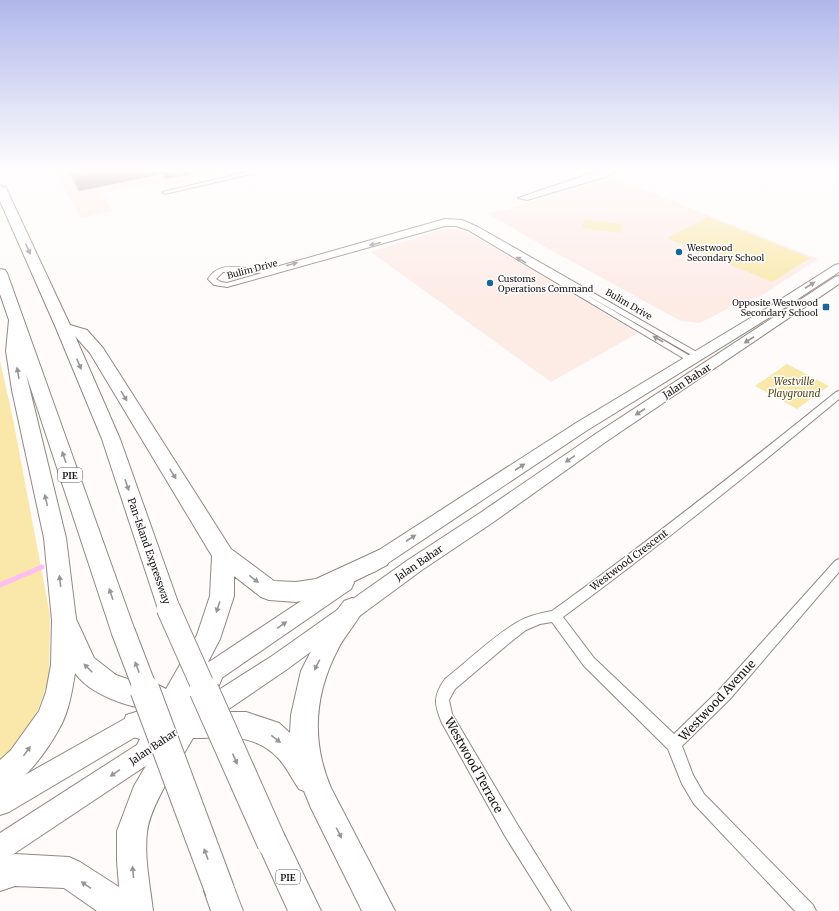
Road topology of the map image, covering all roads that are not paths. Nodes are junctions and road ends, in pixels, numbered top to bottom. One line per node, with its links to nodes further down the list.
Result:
1 (12, 214): 6 (highway, Pan-Island Expressway / PIE, one-way to 6)
2 (839, 267): 7 (main road, Jalan Bahar, one-way to 2)
3 (0, 273): 5 (highway, PIE)
4 (839, 279): 10 (main road, Jalan Bahar, one-way to 10)
5 (16, 320): 16 (highway, one-way to 5); 26 (highway, PIE, one-way to 5, bridge)
6 (64, 328): 11 (highway, one-way to 11); 29 (highway, Pan-Island Expressway / PIE, one-way to 29, bridge)
7 (695, 357): 7 (street, Bulim Drive, one-way to 7); 9 (main road, Jalan Bahar)
8 (839, 394): 15 (street, Westwood Crescent)
9 (581, 427): 10 (main road); 12 (main road, Jalan Bahar, one-way to 9)
10 (602, 437): 14 (main road, Jalan Bahar, one-way to 14)
11 (223, 555): 12 (highway, one-way to 12); 18 (highway, one-way to 18)
12 (378, 559): 17 (main road, Jalan Bahar, one-way to 12)
13 (839, 564): 19 (street, Westwood Avenue)
14 (352, 608): 18 (main road, Jalan Bahar); 22 (highway, one-way to 22)
15 (555, 616): 19 (street); 31 (street, Westwood Terrace)
16 (64, 620): 18 (highway, one-way to 16); 21 (highway, one-way to 16)
17 (211, 673): 18 (highway)
18 (180, 713): 20 (highway); 22 (highway, one-way to 22); 23 (main road, Jalan Bahar); 28 (highway, one-way to 18)
19 (674, 744): 32 (street, Westwood Avenue)
20 (148, 751): 24 (main road, Jalan Bahar, one-way to 24)
21 (0, 778)
22 (322, 798): 30 (highway, one-way to 30)
23 (0, 803)
24 (0, 848)
25 (0, 875): 27 (highway, one-way to 25)
26 (223, 901)
27 (113, 911)
28 (137, 911)
29 (305, 911)
30 (378, 911)
31 (562, 911)
32 (807, 911)

